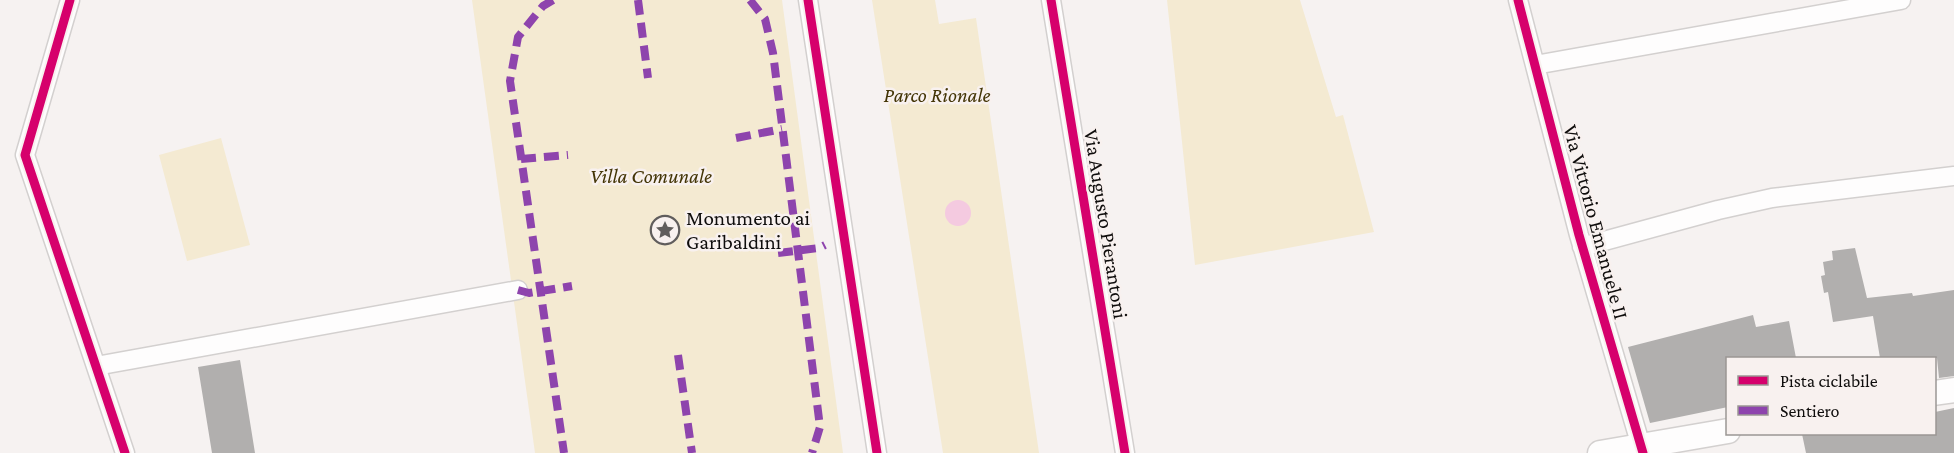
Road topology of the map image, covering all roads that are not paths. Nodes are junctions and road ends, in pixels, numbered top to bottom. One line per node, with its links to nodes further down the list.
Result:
1 (70, 0): 10 (street)
2 (808, 0): 16 (street)
3 (1051, 0): 17 (street, Via Augusto Pierantoni)
4 (1518, 0): 6 (street, Via Vittorio Emanuele II)
5 (1901, 0): 6 (street)
6 (1535, 65): 8 (street, Via Vittorio Emanuele II)
7 (1954, 176): 8 (street)
8 (1582, 247): 14 (street, Via Vittorio Emanuele II)
9 (518, 290): 10 (street)
10 (96, 366): 15 (street)
11 (1954, 390): 12 (main road)
12 (1936, 393)
13 (1726, 431): 14 (main road)
14 (1642, 450): 18 (main road)
15 (125, 453)
16 (877, 453)
17 (1125, 453)
18 (1600, 453)

